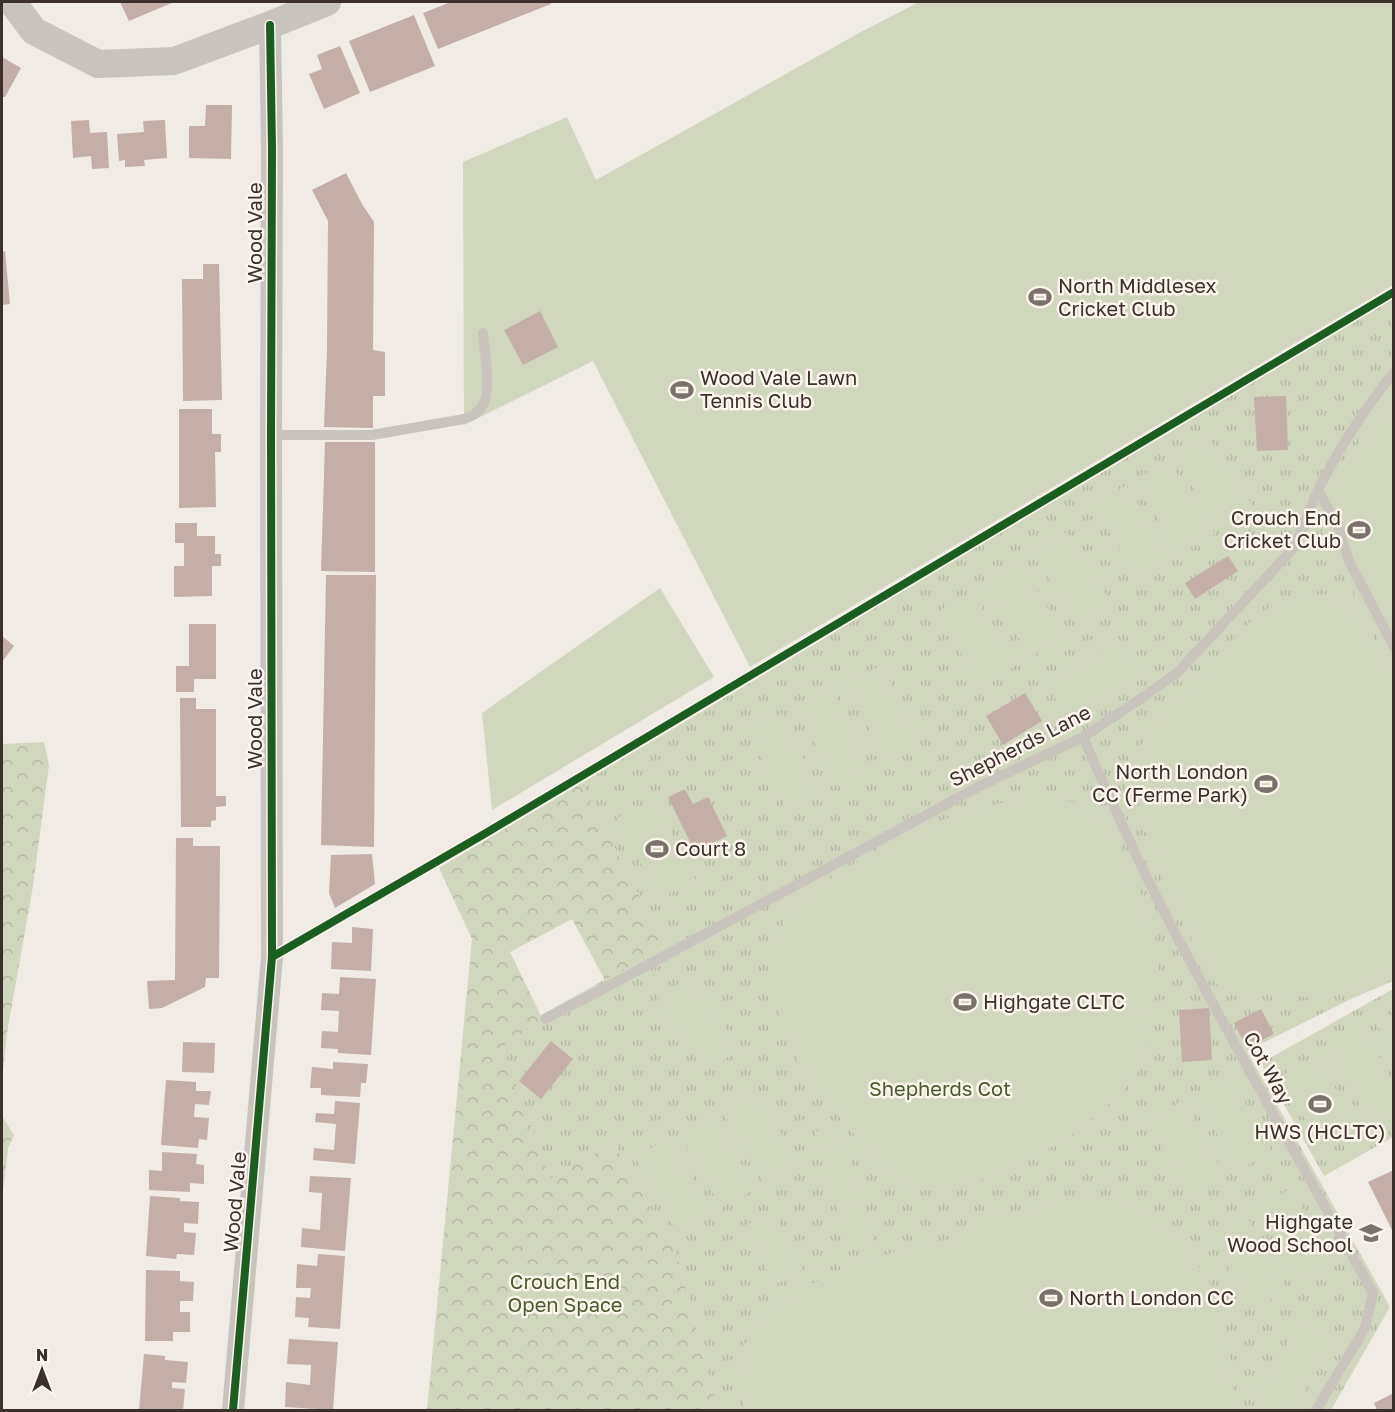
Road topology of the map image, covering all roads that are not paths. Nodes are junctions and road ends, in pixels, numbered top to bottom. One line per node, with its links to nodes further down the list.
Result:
1 (12, 2): 3 (street)
2 (327, 2): 3 (street)
3 (270, 26): 6 (street, Wood Vale)
4 (483, 333): 6 (lane)
5 (1394, 372): 7 (lane, Shepherds Lane)
6 (271, 435): 11 (street, Wood Vale)
7 (1318, 490): 8 (lane); 9 (lane, Shepherds Lane)
8 (1394, 647)
9 (1083, 737): 10 (lane, Shepherds Lane); 12 (lane, Cot Way)
10 (545, 1019)
11 (233, 1410)
12 (1316, 1410)

